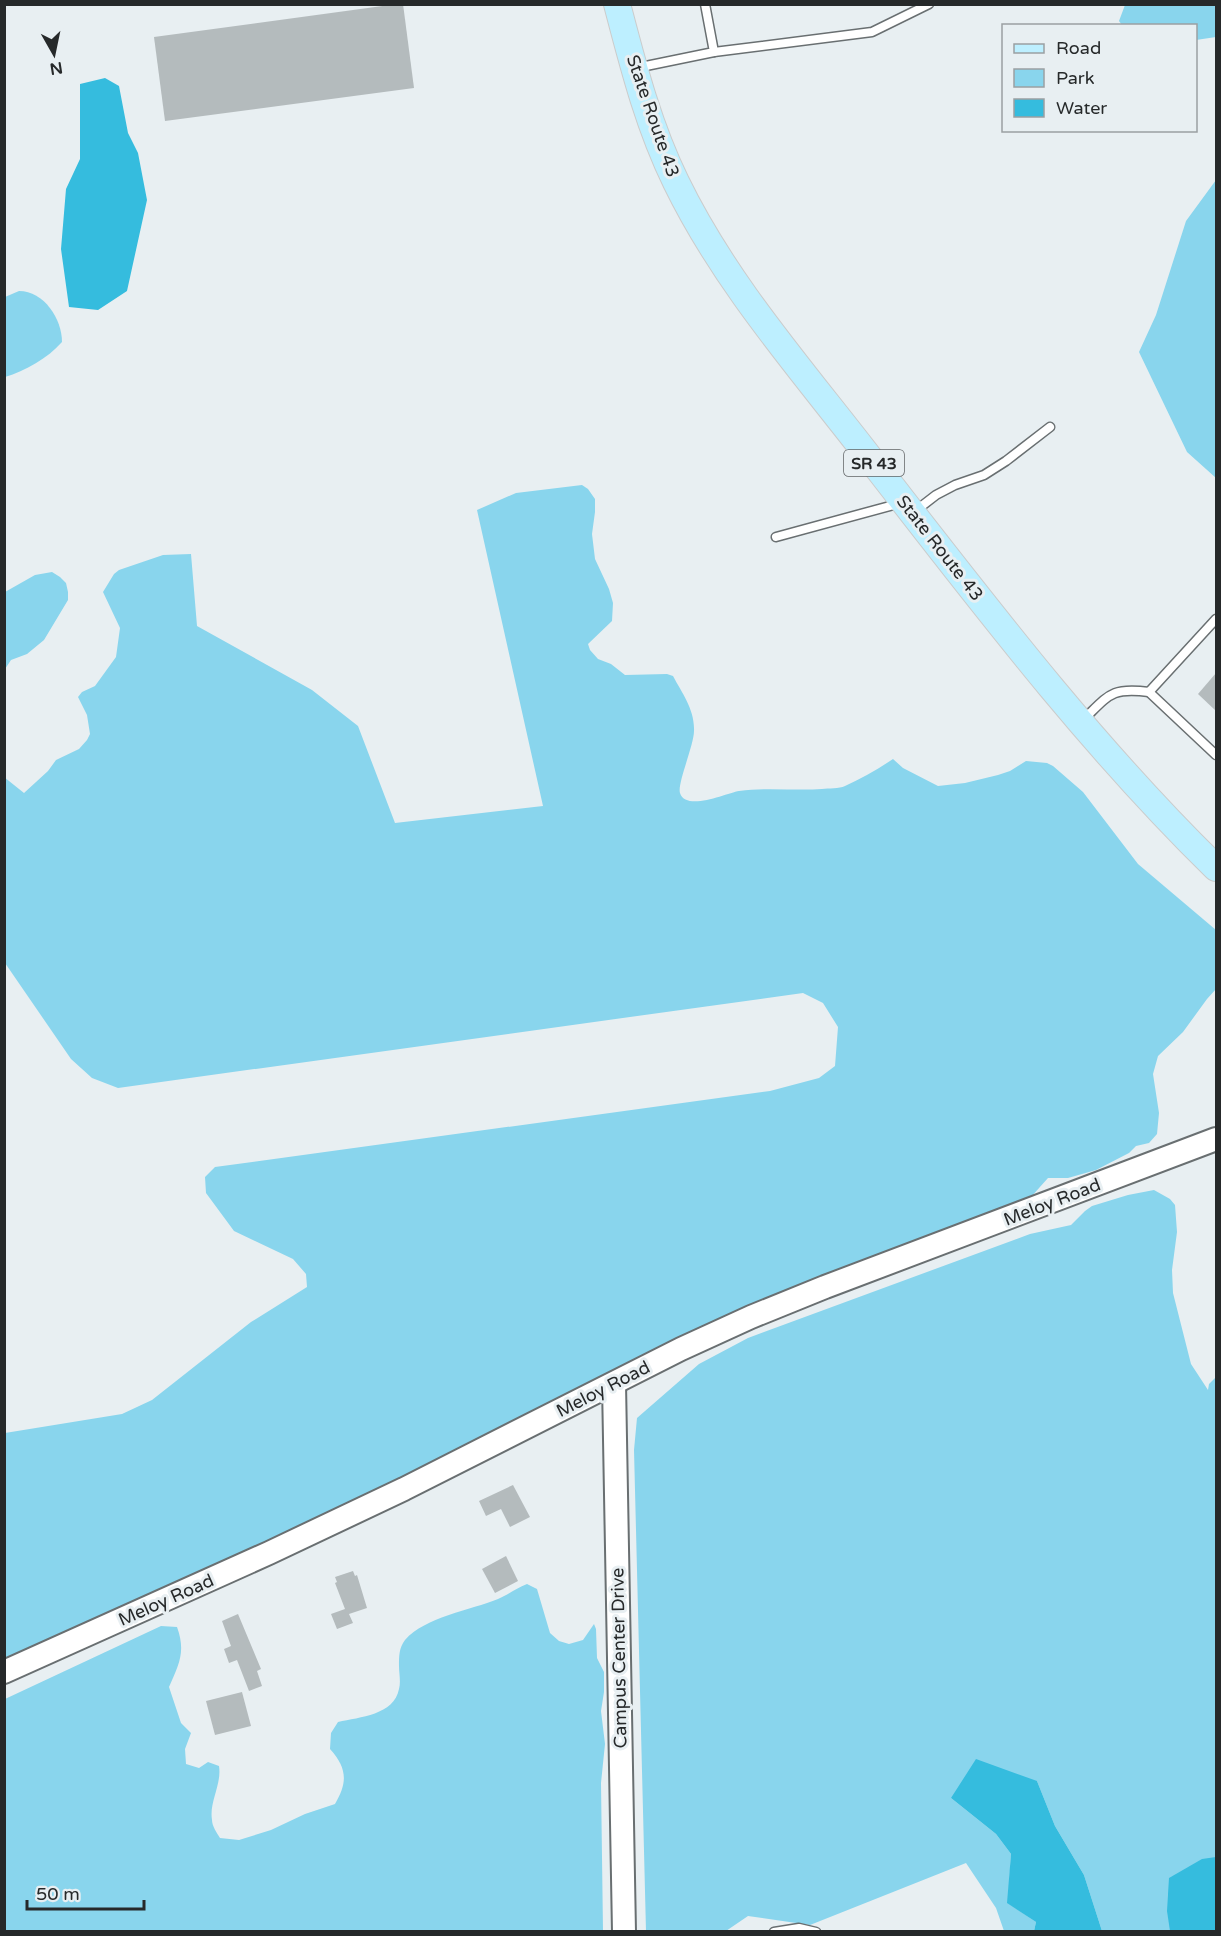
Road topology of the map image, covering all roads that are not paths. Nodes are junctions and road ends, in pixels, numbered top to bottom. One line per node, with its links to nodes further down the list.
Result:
1 (617, 4): 5 (main road, State Route 43 / SR 43)
2 (705, 4): 4 (lane)
3 (929, 4): 4 (lane)
4 (714, 52): 5 (lane)
5 (634, 68): 7 (main road, State Route 43 / SR 43)
6 (1050, 427): 7 (lane)
7 (909, 508): 8 (lane); 11 (main road, State Route 43 / SR 43)
8 (776, 537)
9 (1216, 619): 10 (lane)
10 (1149, 692): 11 (lane); 12 (lane)
11 (1081, 722): 13 (main road, State Route 43 / SR 43)
12 (1216, 755)
13 (1216, 868)
14 (1216, 1139): 15 (street, Meloy Road)
15 (614, 1384): 16 (street, Meloy Road); 17 (street, Campus Center Drive)
16 (4, 1672)
17 (624, 1932)
18 (774, 1932): 19 (lane)
19 (816, 1932)

